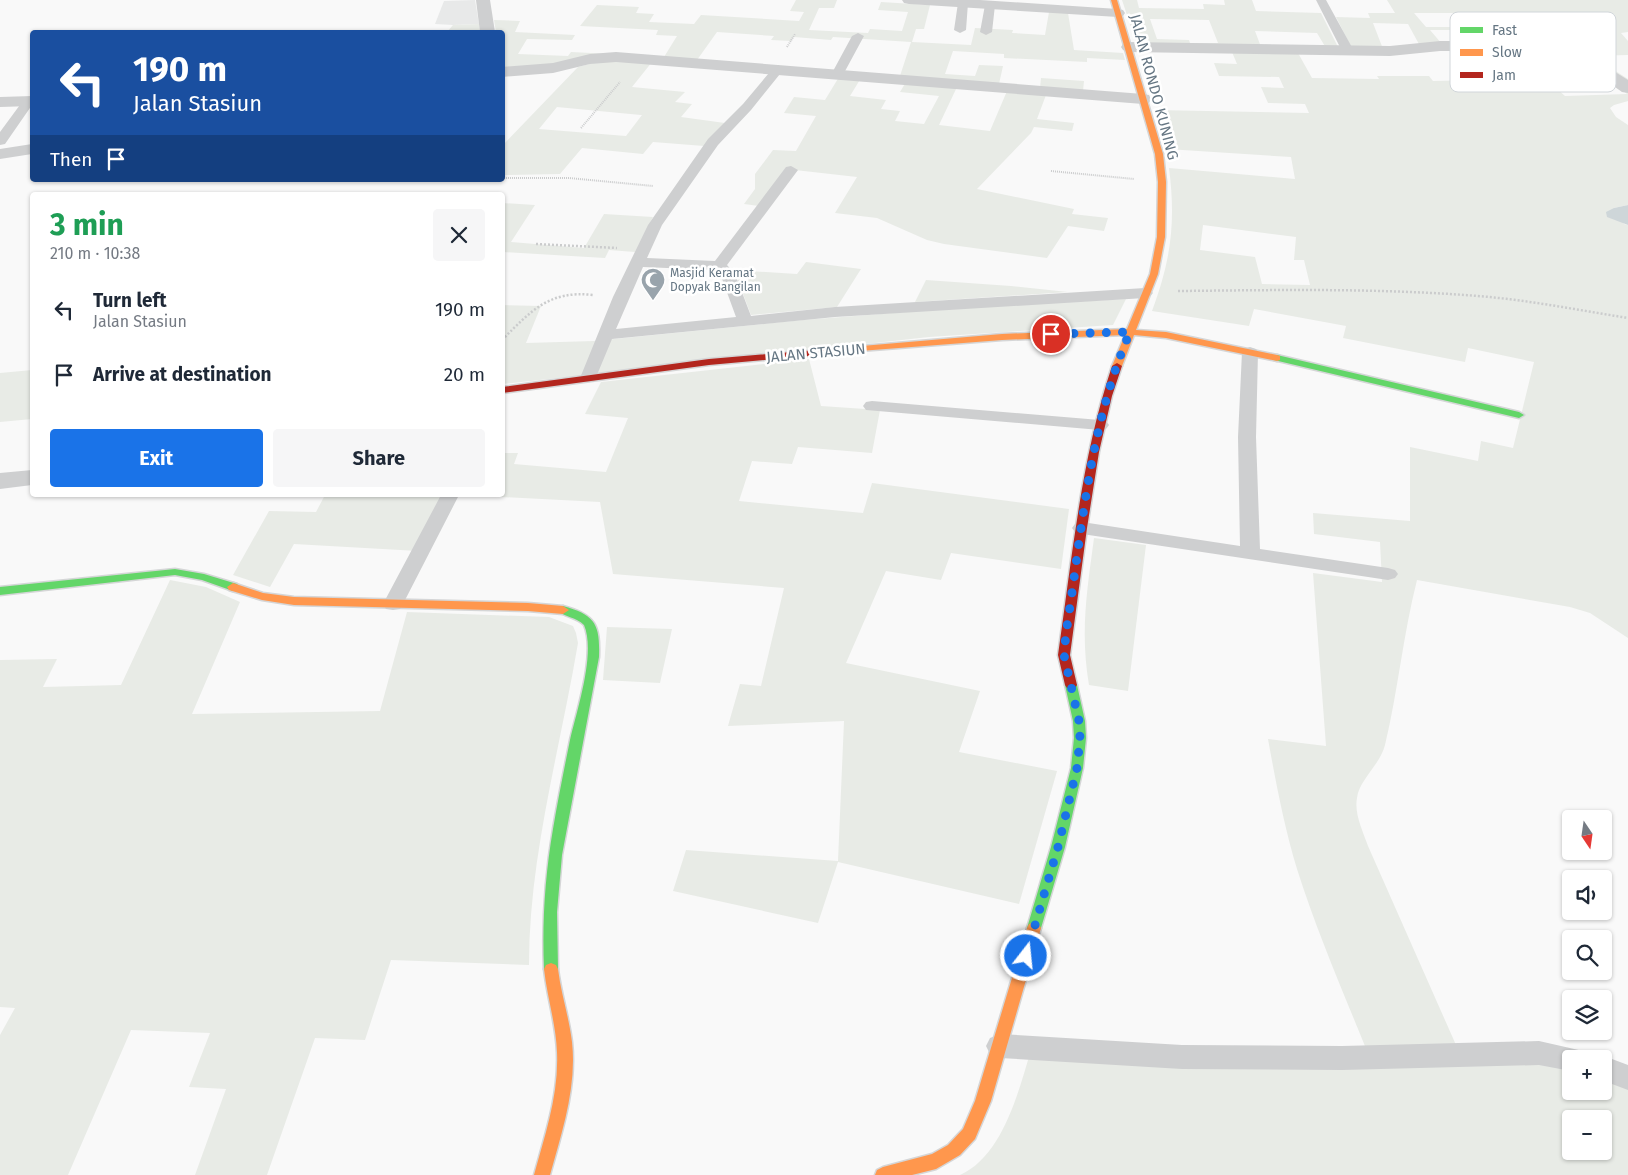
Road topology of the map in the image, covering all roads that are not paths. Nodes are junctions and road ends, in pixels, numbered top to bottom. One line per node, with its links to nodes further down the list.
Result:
1 (483, 0): 7 (street)
2 (910, 0): 4 (street)
3 (1321, 0): 13 (lane)
4 (963, 3): 5 (street); 8 (lane)
5 (990, 5): 6 (street); 9 (lane)
6 (1116, 6): 12 (street, JALAN RONDO KUNING)
7 (488, 30)
8 (960, 30)
9 (986, 32)
10 (858, 36): 16 (lane)
11 (1450, 46): 13 (street)
12 (1129, 47): 13 (street); 19 (street, JALAN RONDO KUNING)
13 (1348, 51)
14 (778, 69): 15 (street); 16 (street); 27 (lane)
15 (505, 72)
16 (838, 74): 19 (street)
17 (1616, 80): 18 (street)
18 (1628, 88)
19 (1143, 99): 29 (street, JALAN RONDO KUNING)
20 (30, 101): 21 (street)
21 (0, 102)
22 (30, 102): 23 (lane)
23 (0, 142)
24 (30, 149): 25 (street)
25 (0, 154)
26 (792, 170): 28 (lane)
27 (640, 256): 28 (lane); 32 (lane)
28 (719, 266): 30 (lane)
29 (1145, 293): 30 (lane); 31 (street, JALAN RONDO KUNING)
30 (744, 320): 32 (lane)
31 (1130, 332): 33 (street, JALAN STASIUN); 34 (street, JALAN STASIUN); 38 (street, JALAN RONDO KUNING)
32 (606, 335): 34 (lane)
33 (1250, 352): 37 (street, JALAN STASIUN); 43 (lane)
34 (588, 378): 35 (street, JALAN STASIUN)
35 (505, 390)
36 (872, 406): 38 (lane)
37 (1519, 415)
38 (1100, 424): 42 (street, JALAN RONDO KUNING)
39 (30, 478): 40 (street)
40 (0, 481)
41 (449, 497): 46 (lane)
42 (1082, 528): 43 (lane); 47 (street, JALAN RONDO KUNING)
43 (1250, 553): 44 (lane)
44 (1388, 574)
45 (0, 591): 46 (street)
46 (393, 604): 52 (street)
47 (1000, 1046): 48 (lane); 51 (street, JALAN RONDO KUNING)
48 (1562, 1057)
49 (1612, 1071): 50 (lane)
50 (1628, 1078)
51 (949, 1166): 53 (street, JALAN RONDO KUNING)
52 (542, 1175)
53 (883, 1175)

